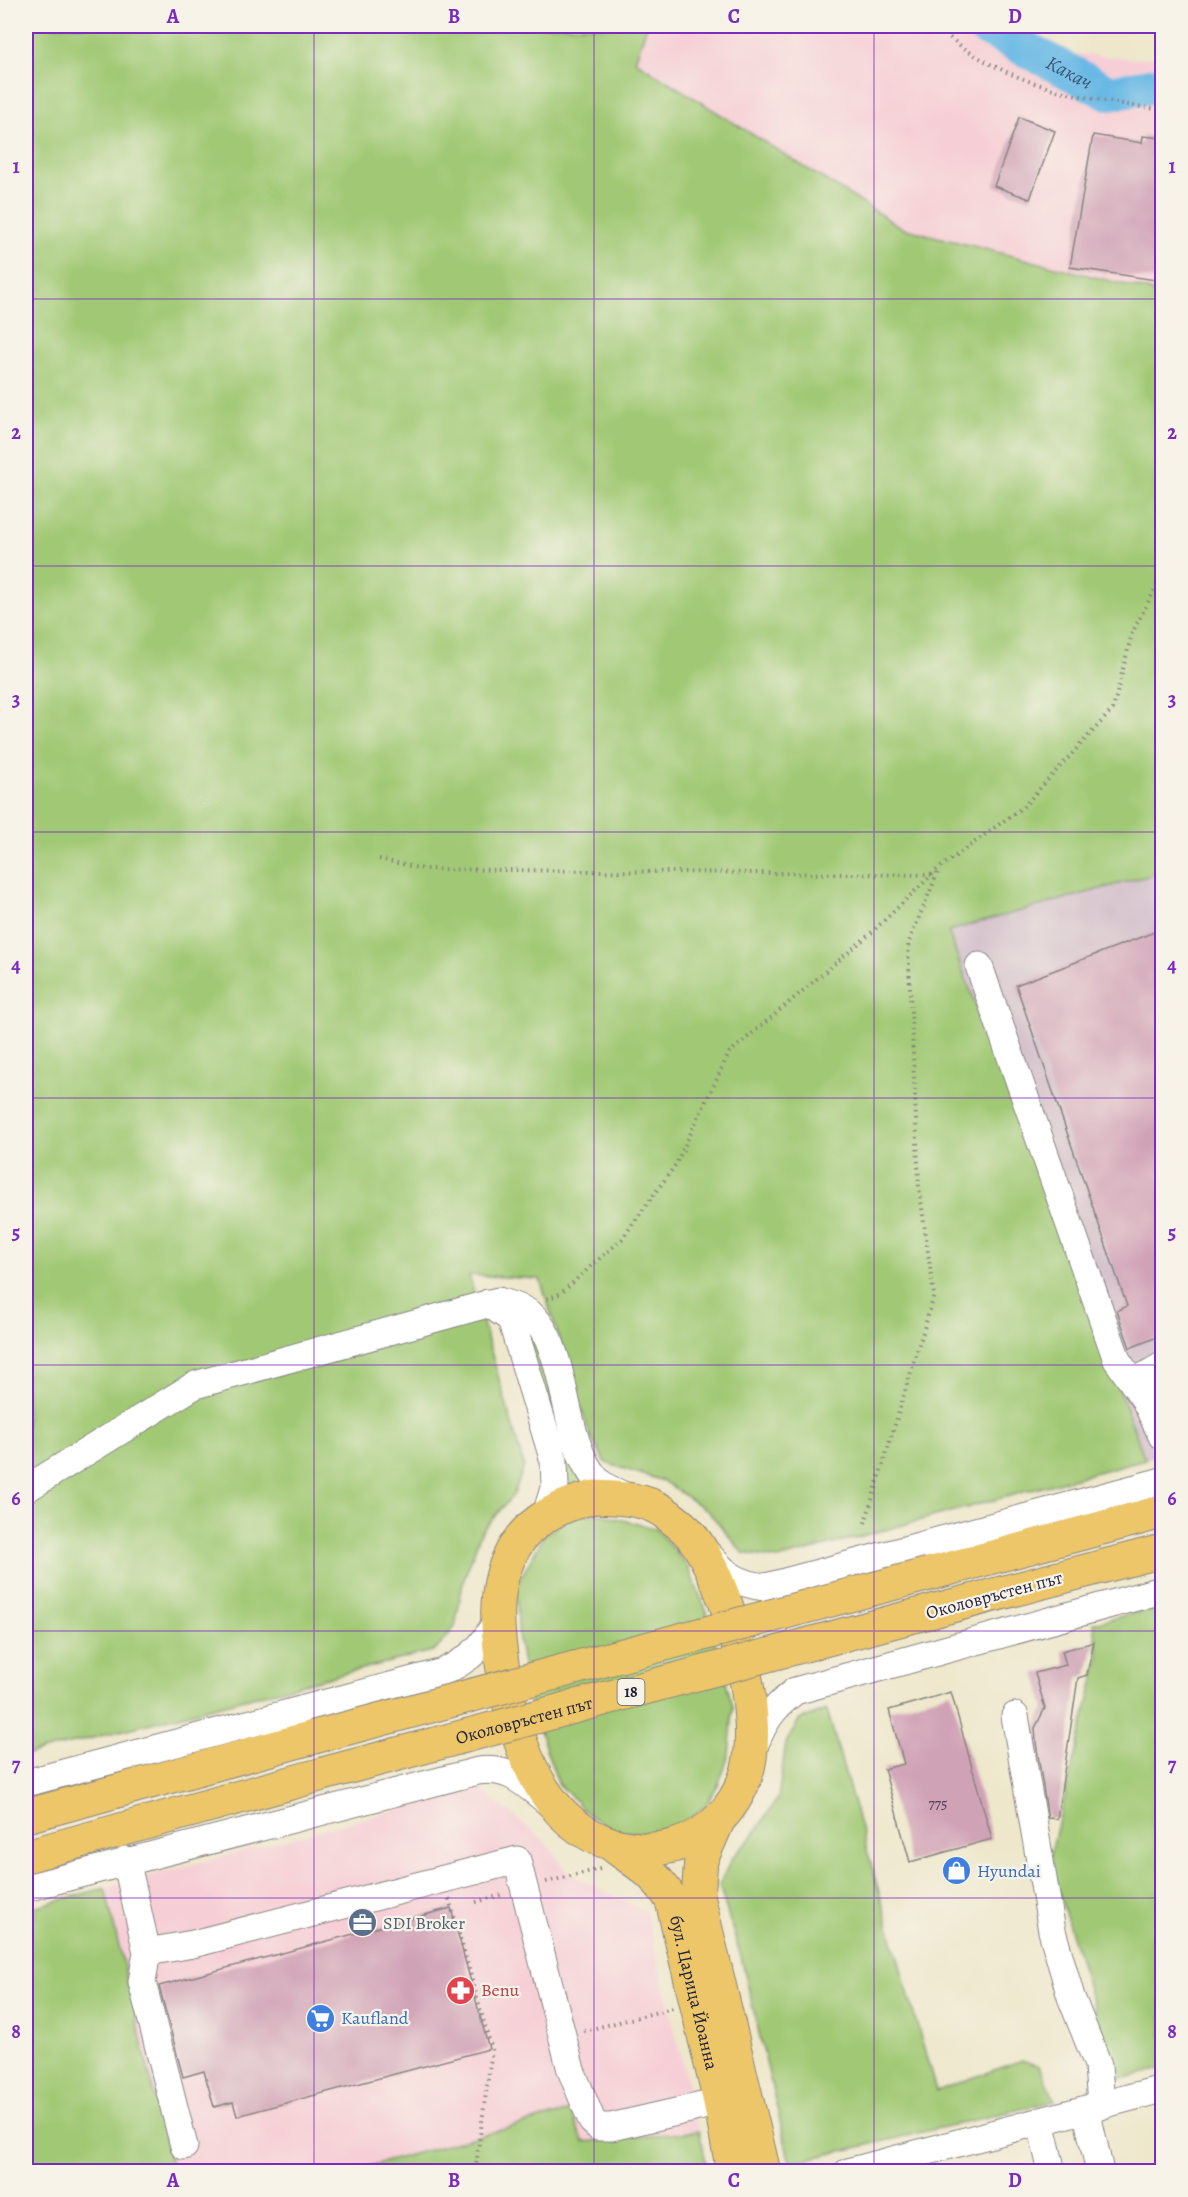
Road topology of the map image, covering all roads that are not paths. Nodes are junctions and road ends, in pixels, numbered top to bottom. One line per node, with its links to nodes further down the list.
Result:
1 (979, 966): 4 (street)
2 (487, 1303): 7 (street); 8 (street); 10 (street)
3 (1162, 1366): 4 (street)
4 (1133, 1383): 5 (street)
5 (1160, 1426)
6 (1162, 1481): 11 (street)
7 (26, 1489)
8 (630, 1499): 10 (main road); 11 (main road)
9 (1162, 1512): 19 (main road, Околовръстен път / 18, bridge)
10 (546, 1515): 14 (main road)
11 (690, 1534): 16 (main road)
12 (1162, 1551): 22 (main road, Околовръстен път / 18, bridge)
13 (1162, 1590): 16 (street)
14 (497, 1620): 17 (street); 18 (main road)
15 (1016, 1716): 28 (street)
16 (750, 1756): 20 (main road)
17 (26, 1783)
18 (560, 1813): 21 (main road); 23 (street, Околовръстен път)
19 (26, 1816)
20 (718, 1821): 21 (main road); 33 (main road, бул. Царица Йоанна)
21 (607, 1842): 27 (main road, бул. Царица Йоанна)
22 (26, 1856)
23 (126, 1860): 24 (street, Околовръстен път); 25 (street)
24 (26, 1888)
25 (147, 1952): 27 (street); 30 (street)
26 (1162, 2090): 28 (street)
27 (720, 2102): 32 (main road, бул. Царица Йоанна)
28 (1093, 2107): 29 (street); 35 (street)
29 (1040, 2121): 31 (street); 34 (street)
30 (184, 2146)
31 (1045, 2170)
32 (734, 2172)
33 (764, 2172)
34 (848, 2172)
35 (1100, 2172)

